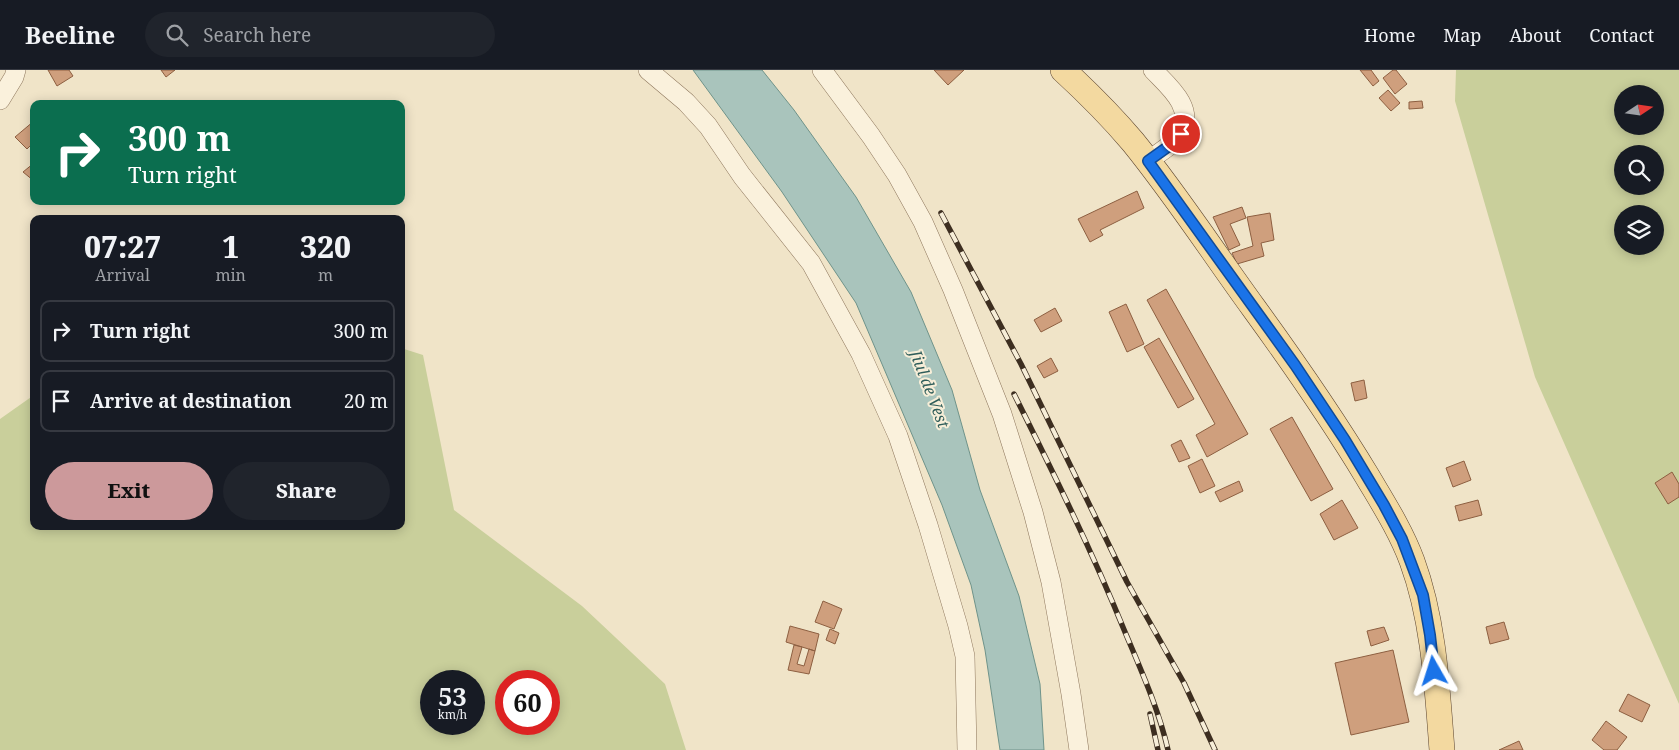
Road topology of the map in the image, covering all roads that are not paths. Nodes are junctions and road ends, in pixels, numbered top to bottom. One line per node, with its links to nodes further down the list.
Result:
1 (16, 70): 6 (street)
2 (648, 70): 8 (street)
3 (822, 70): 9 (street)
4 (1063, 70): 7 (main road)
5 (1153, 70): 7 (street)
6 (0, 100)
7 (1148, 161): 10 (main road)
8 (967, 750)
9 (1079, 750)
10 (1442, 750)

